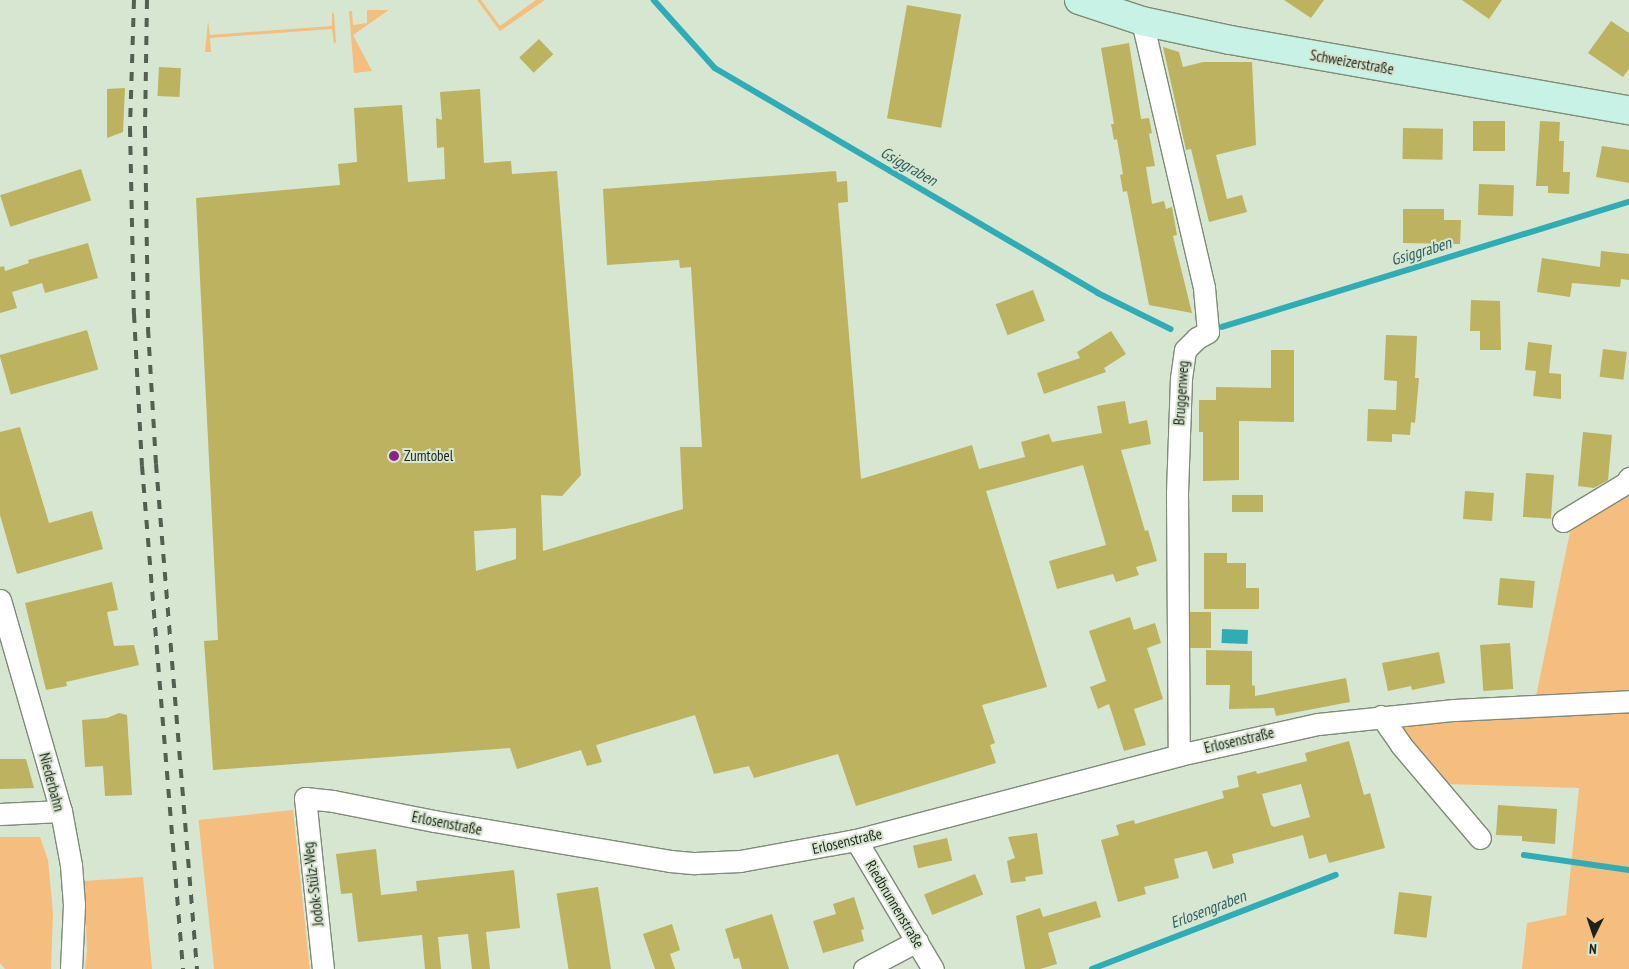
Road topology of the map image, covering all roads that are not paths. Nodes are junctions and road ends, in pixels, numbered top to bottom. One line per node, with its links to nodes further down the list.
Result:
1 (1079, 0): 2 (street, Schweizerstraße)
2 (1142, 21): 3 (street, Schweizerstraße); 9 (street, Bruggenweg)
3 (1629, 110)
4 (1629, 478): 5 (street)
5 (1563, 521)
6 (0, 600): 11 (street, Niederbahn)
7 (1629, 701): 8 (street, Erlosenstraße)
8 (1381, 716): 9 (street, Erlosenstraße); 13 (street)
9 (1179, 755): 14 (street, Erlosenstraße)
10 (305, 798): 14 (street, Erlosenstraße); 17 (street, Jodok-Stülz-Weg)
11 (61, 810): 12 (street); 16 (street, Niederbahn)
12 (0, 814)
13 (1480, 838)
14 (856, 840): 15 (street, Riedbrunnenstraße)
15 (918, 941): 18 (street); 19 (street, Riedbrunnenstraße)
16 (71, 969)
17 (323, 969)
18 (864, 969)
19 (933, 969)

